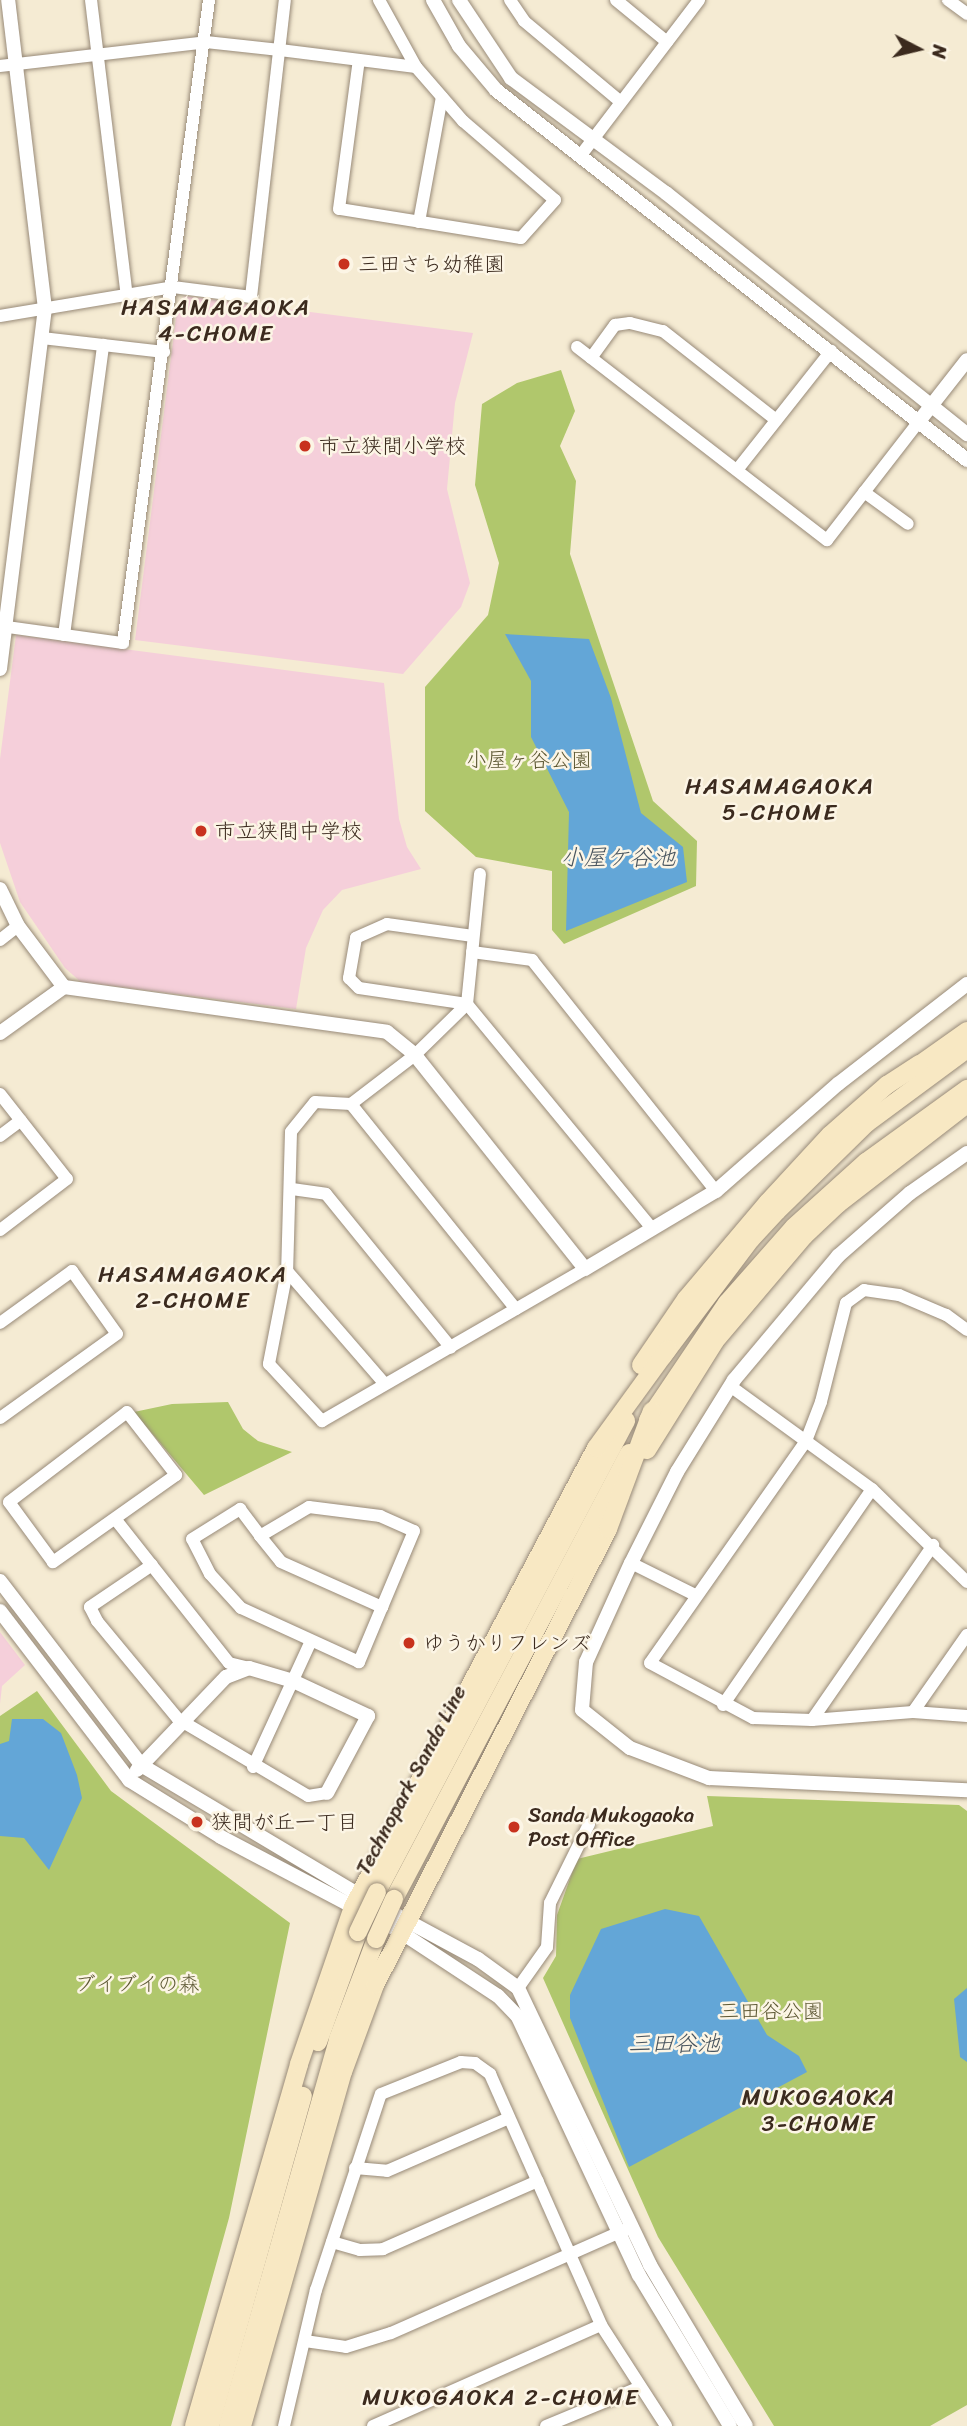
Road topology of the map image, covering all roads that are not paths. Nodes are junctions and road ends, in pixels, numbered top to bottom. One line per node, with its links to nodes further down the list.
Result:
1 (8, 0): 18 (street)
2 (91, 0): 16 (street)
3 (209, 0): 13 (street)
4 (285, 0): 15 (street)
5 (379, 0): 20 (street)
6 (433, 0): 24 (street)
7 (459, 0): 23 (street)
8 (510, 0): 22 (street)
9 (616, 0): 14 (street)
10 (699, 0): 14 (street)
11 (948, 0): 12 (street)
12 (967, 14)
13 (206, 42): 15 (street); 16 (street); 26 (street)
14 (667, 42): 22 (street)
15 (280, 50): 17 (street); 26 (street)
16 (96, 54): 18 (street); 27 (street)
17 (359, 60): 20 (street); 25 (street)
18 (17, 63): 19 (street); 28 (street)
19 (0, 66)
20 (416, 67): 21 (street)
21 (442, 97): 25 (street); 25 (street)
22 (621, 102): 23 (street)
23 (597, 142): 24 (street); 37 (street)
24 (584, 157): 33 (street)
25 (419, 222)
26 (173, 287): 27 (street); 34 (street)
27 (127, 298): 28 (street)
28 (45, 309): 29 (street); 30 (street)
29 (0, 316)
30 (42, 338): 31 (street); 45 (street)
31 (103, 345): 34 (street); 46 (street)
32 (577, 347): 35 (street)
33 (831, 351): 38 (street); 39 (street)
34 (164, 352): 46 (street)
35 (591, 358): 38 (street); 42 (street)
36 (967, 360): 37 (street)
37 (933, 405): 39 (street); 40 (street)
38 (776, 420): 42 (street)
39 (920, 420): 41 (street); 43 (street)
40 (967, 434)
41 (967, 460)
42 (737, 470): 43 (street)
43 (864, 492): 44 (street)
44 (908, 524)
45 (3, 627): 46 (street); 47 (street)
46 (64, 635)
47 (0, 669)
48 (480, 874): 51 (street)
49 (0, 889): 50 (street)
50 (18, 926): 52 (street); 55 (street)
51 (473, 936): 53 (street); 56 (street)
52 (0, 940)
53 (472, 952): 56 (street); 71 (street)
54 (967, 984): 71 (street)
55 (64, 987): 58 (street); 60 (street)
56 (467, 1004): 60 (street); 73 (street)
57 (967, 1031): 61 (main road)
58 (0, 1033)
59 (967, 1049): 72 (main road, Technopark Sanda Line)
60 (415, 1055): 64 (street); 75 (street)
61 (919, 1064): 72 (main road); 87 (main road)
62 (967, 1089): 69 (main road, Technopark Sanda Line)
63 (0, 1094): 66 (street)
64 (351, 1104): 70 (street); 77 (street)
65 (967, 1104): 69 (main road); 90 (main road)
66 (21, 1120): 67 (street); 74 (street)
67 (0, 1136)
68 (967, 1153): 83 (street)
69 (866, 1161): 84 (main road, Technopark Sanda Line)
70 (292, 1189): 76 (street); 80 (street)
71 (716, 1191): 73 (street)
72 (777, 1211): 81 (main road, Technopark Sanda Line)
73 (651, 1227): 75 (street)
74 (0, 1230)
75 (585, 1269): 77 (street)
76 (287, 1271): 82 (street); 82 (street)
77 (516, 1309): 80 (street)
78 (0, 1323): 85 (street)
79 (967, 1330): 86 (street)
80 (451, 1348): 82 (street)
81 (667, 1349): 87 (main road); 131 (main road, Technopark Sanda Line, bridge)
82 (384, 1383)
83 (730, 1386): 86 (street); 95 (street)
84 (652, 1411): 90 (main road); 132 (main road, Technopark Sanda Line, bridge)
85 (0, 1418)
86 (806, 1441): 88 (street); 99 (street)
87 (596, 1448): 117 (main road)
88 (872, 1489): 94 (street); 106 (street)
89 (0, 1491): 91 (street)
90 (624, 1494): 118 (main road)
91 (9, 1502): 92 (street); 92 (street)
92 (116, 1520): 96 (street)
93 (260, 1536): 100 (street); 100 (street); 103 (street)
94 (933, 1545): 98 (street); 109 (street)
95 (631, 1563): 99 (street); 114 (street)
96 (152, 1565): 104 (street); 110 (street)
97 (0, 1581): 111 (street)
98 (967, 1582)
99 (695, 1595): 106 (street)
100 (382, 1607): 103 (street)
101 (0, 1611): 113 (street)
102 (967, 1635): 107 (street)
103 (310, 1643): 105 (street)
104 (249, 1668): 105 (street); 110 (street)
105 (293, 1681): 112 (street); 115 (street)
106 (723, 1705): 109 (street)
107 (913, 1712): 108 (street); 109 (street)
108 (967, 1716)
109 (812, 1720)
110 (184, 1723): 111 (street); 112 (street)
111 (141, 1765): 113 (street); 117 (street)
112 (253, 1767): 115 (street)
113 (129, 1780): 117 (street)
114 (967, 1790)
115 (327, 1793)
116 (589, 1824): 119 (street)
117 (356, 1901): 118 (street); 130 (main road)
118 (401, 1926): 119 (street); 123 (street); 133 (main road)
119 (518, 1988): 123 (street)
120 (509, 2118): 121 (street); 121 (street); 122 (street)
121 (355, 2168): 124 (street)
122 (538, 2181): 124 (street); 125 (street)
123 (626, 2230): 125 (street); 137 (street); 138 (street)
124 (332, 2242): 127 (street)
125 (571, 2254): 126 (street); 127 (street)
126 (601, 2325): 128 (street); 129 (street)
127 (305, 2341): 134 (street)
128 (640, 2387): 135 (street); 136 (street)
129 (378, 2425)
130 (194, 2426)
131 (210, 2426)
132 (228, 2426)
133 (242, 2426)
134 (284, 2426)
135 (546, 2426)
136 (666, 2426)
137 (730, 2426)
138 (746, 2426)

